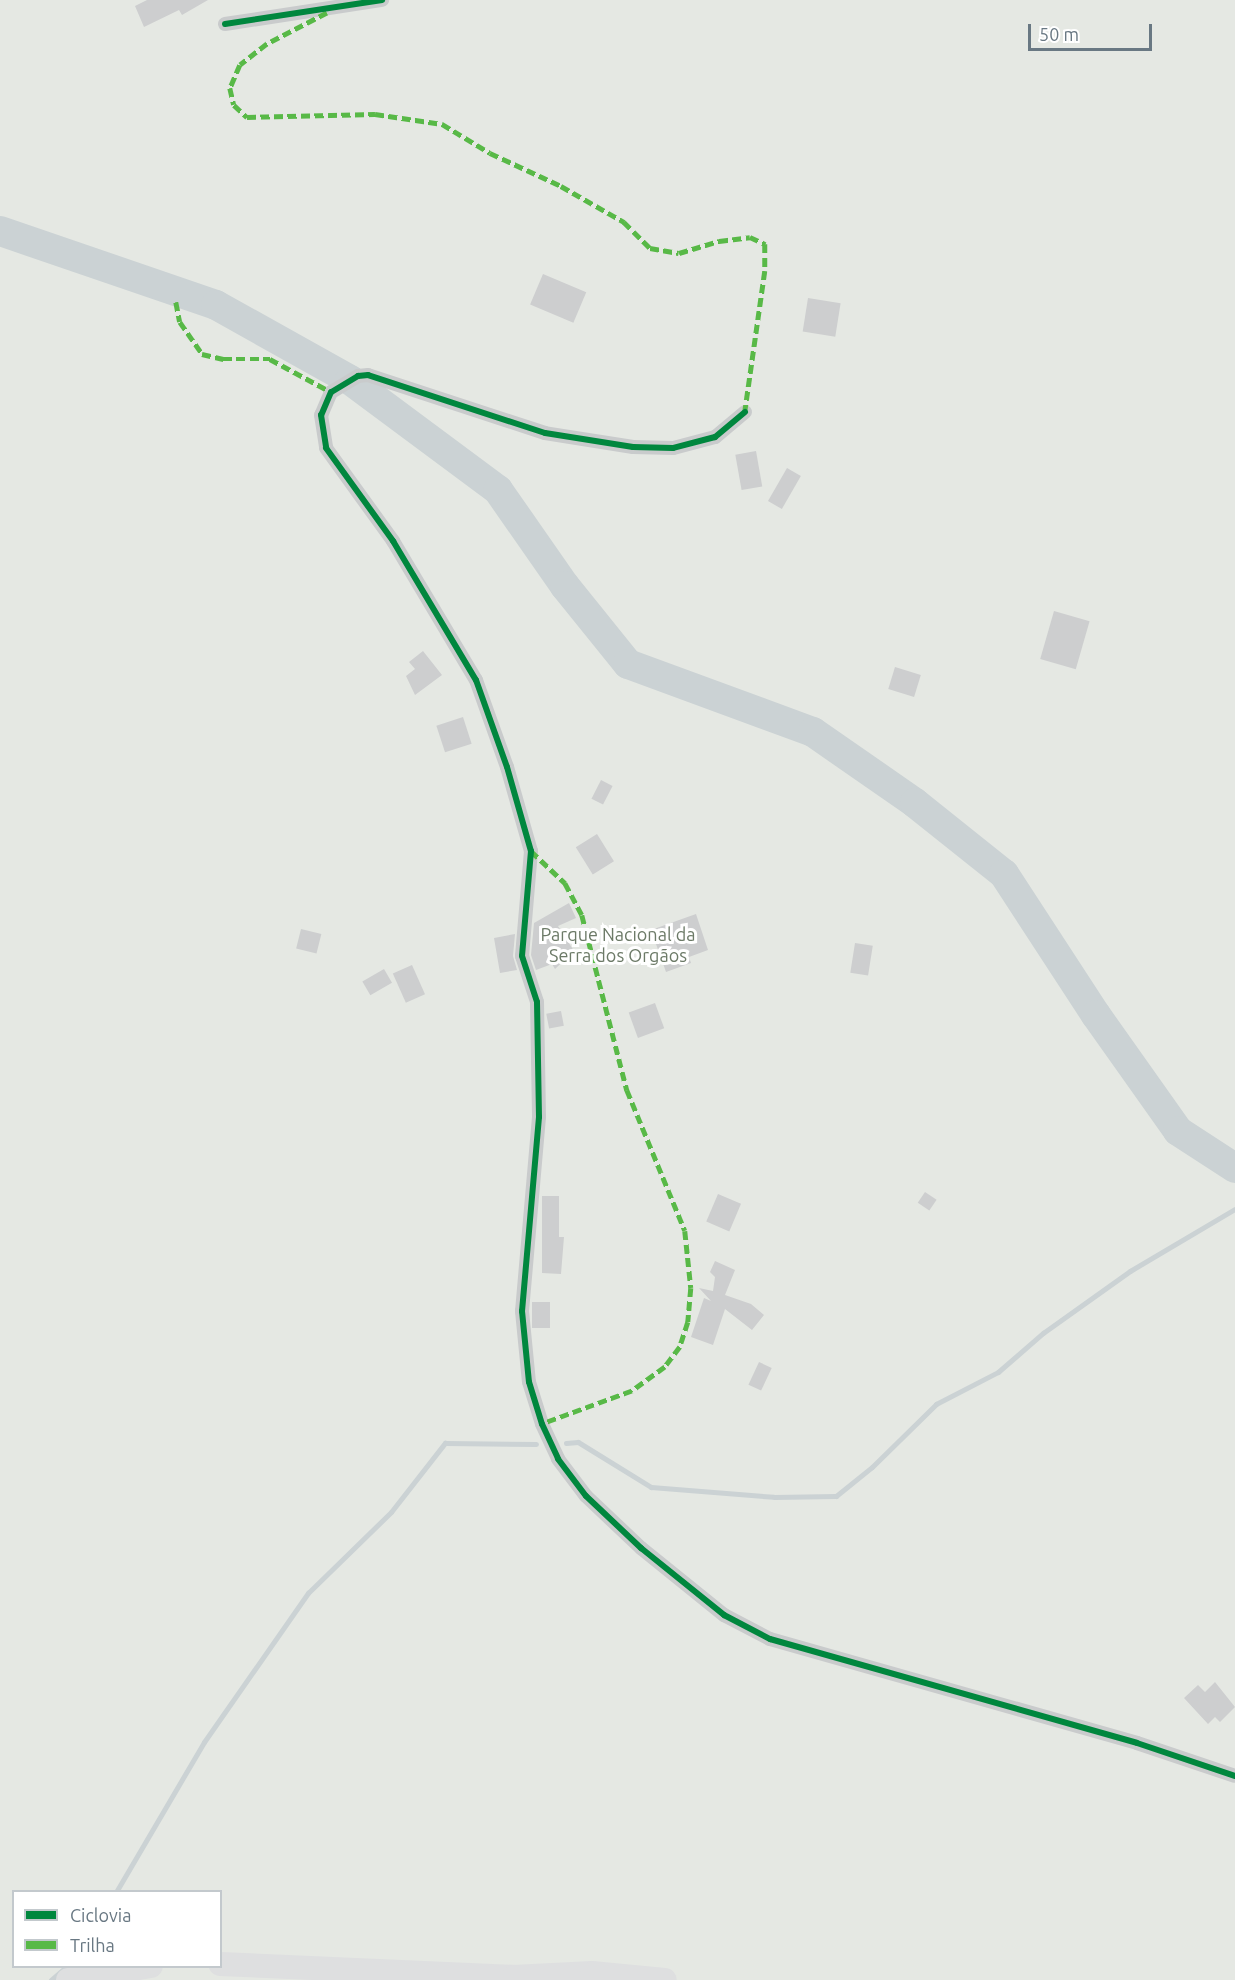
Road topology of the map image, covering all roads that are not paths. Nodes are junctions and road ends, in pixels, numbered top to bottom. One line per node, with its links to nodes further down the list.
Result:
1 (382, 0): 2 (street)
2 (225, 24)
3 (745, 412): 4 (street)
4 (1235, 1776)
5 (222, 1964): 8 (highway)
6 (139, 1968): 7 (highway)
7 (68, 1980)
8 (665, 1980)

